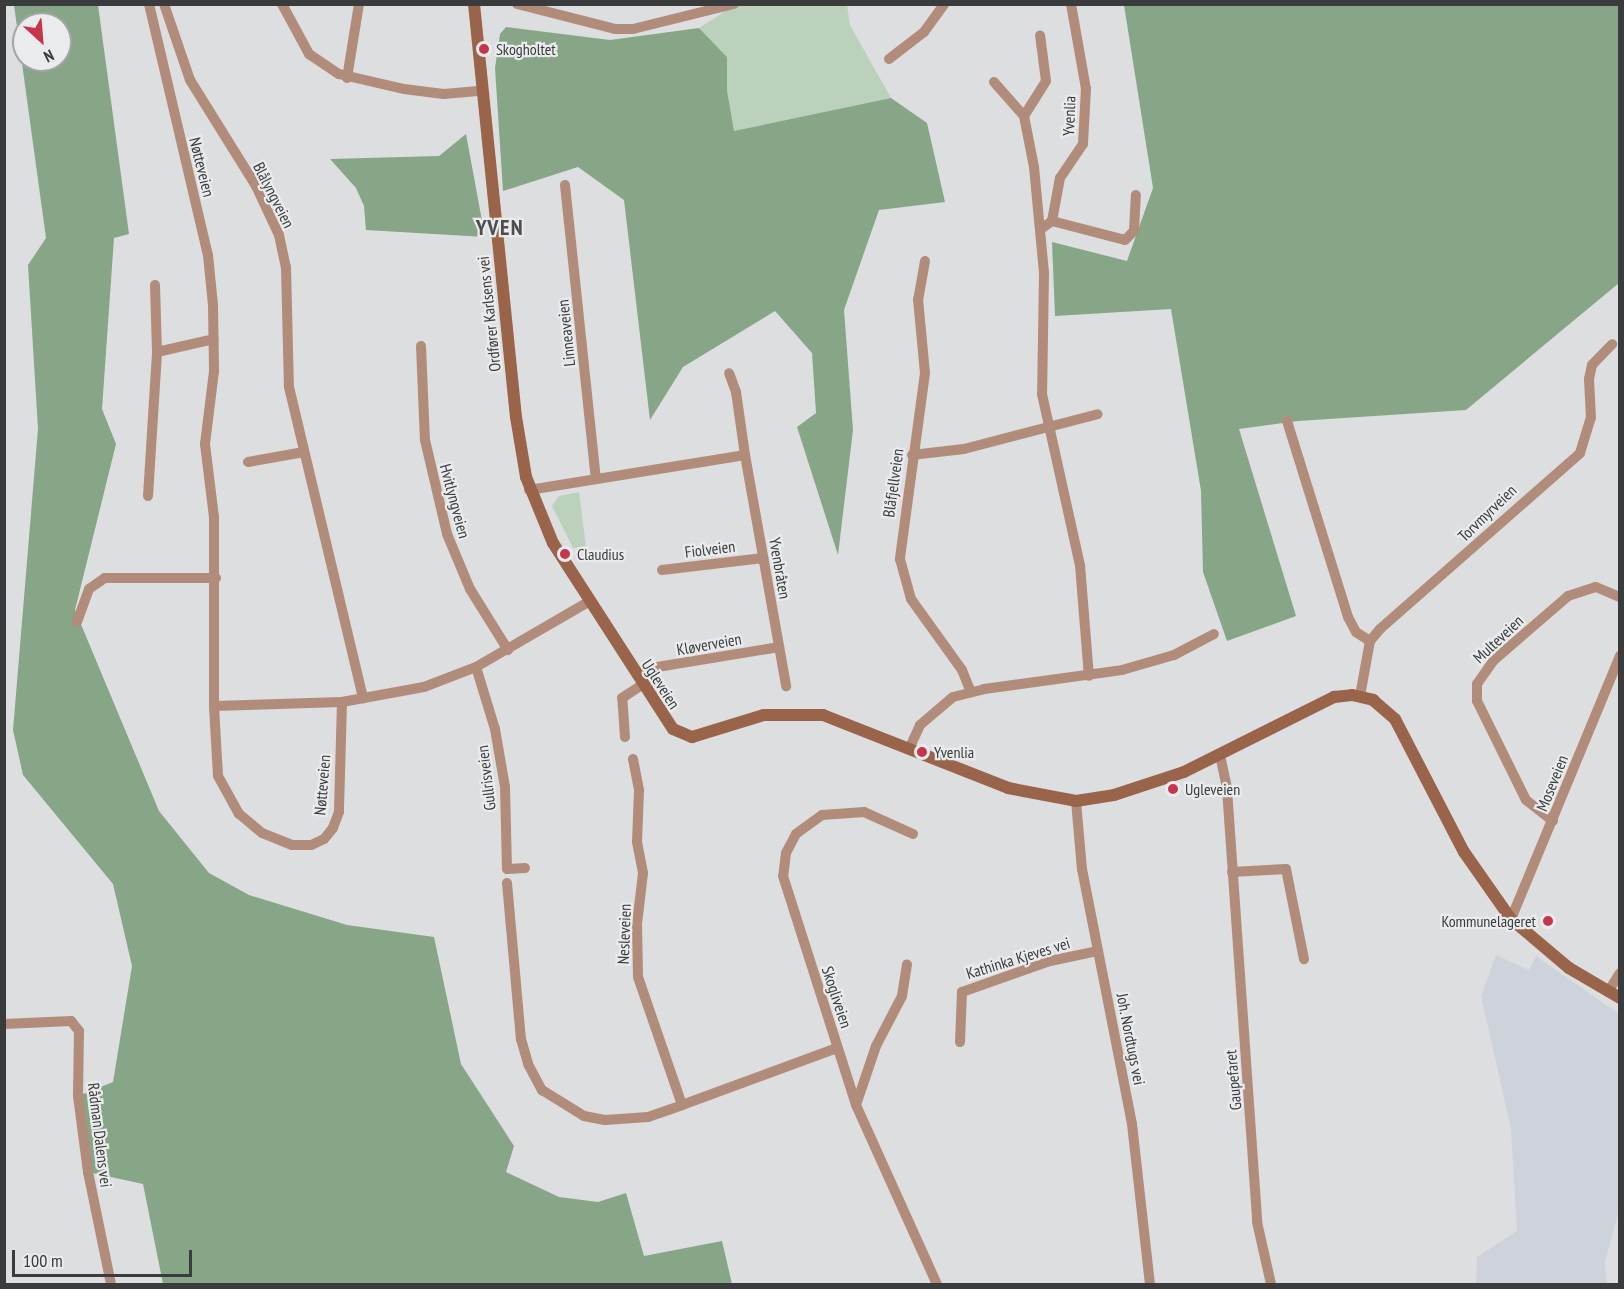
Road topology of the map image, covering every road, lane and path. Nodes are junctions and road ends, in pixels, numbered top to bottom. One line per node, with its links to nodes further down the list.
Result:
1 (149, 4): 22 (street, Nøtteveien)
2 (164, 4): 30 (street, Blålyngveien)
3 (282, 4): 12 (street)
4 (359, 4): 12 (street)
5 (474, 4): 14 (street, Ordfører Karlsens vei)
6 (734, 4): 9 (street)
7 (944, 4): 11 (street)
8 (1071, 4): 18 (street, Yvenlia)
9 (518, 5)
10 (1040, 35): 15 (street, Yvenlia)
11 (889, 59)
12 (347, 78): 14 (street)
13 (994, 82): 15 (street)
14 (481, 91): 34 (street, Ordfører Karlsens vei)
15 (1024, 116): 19 (street)
16 (565, 184): 35 (street, Linneaveien)
17 (1136, 195): 18 (street)
18 (1052, 221): 19 (street)
19 (1041, 229): 29 (street)
20 (925, 261): 32 (street, Blåfjellveien)
21 (155, 285): 25 (street)
22 (214, 339): 25 (street); 40 (street, Nøtteveien)
23 (1612, 344): 45 (street, Torvmyrveien)
24 (421, 346): 47 (street, Hvitlyngveien)
25 (157, 352): 37 (street)
26 (729, 373): 31 (street, Yvenbråten)
27 (1098, 414): 29 (street)
28 (1287, 421): 45 (street)
29 (1048, 429): 32 (street); 51 (street)
30 (304, 452): 33 (street); 56 (street, Blålyngveien)
31 (745, 455): 35 (street); 38 (street, Yvenbråten)
32 (912, 455): 54 (street, Blåfjellveien)
33 (248, 462)
34 (526, 477): 36 (street, Ugleveien)
35 (596, 478): 36 (street)
36 (529, 490): 42 (street, Ugleveien)
37 (148, 496)
38 (763, 558): 39 (street, Fiolveien); 46 (street, Yvenbråten)
39 (662, 570)
40 (216, 578): 43 (street); 58 (street, Nøtteveien)
41 (1620, 597): 64 (street, Multeveien)
42 (588, 602): 47 (street); 52 (street, Ugleveien)
43 (77, 622)
44 (1214, 634): 51 (street)
45 (1370, 641): 55 (street)
46 (779, 647): 50 (street, Kløverveien); 53 (street, Yvenbråten)
47 (508, 650): 49 (street)
48 (1620, 657): 64 (street, Moseveien)
49 (476, 667): 56 (street); 66 (street, Gullrisveien)
50 (645, 669)
51 (1089, 676): 54 (street)
52 (642, 685): 59 (street); 60 (street, Ugleveien)
53 (786, 686)
54 (971, 692): 60 (street)
55 (1360, 696): 61 (street, Ugleveien); 69 (street)
56 (363, 698): 57 (street)
57 (342, 702): 58 (street); 58 (street, Nøtteveien)
58 (214, 706)
59 (625, 737)
60 (909, 749): 63 (street, Ugleveien)
61 (1220, 755): 63 (street, Ugleveien); 67 (street, Gaupefaret)
62 (633, 759): 78 (street, Nesleveien)
63 (1076, 801): 70 (street, Joh. Nordtugs vei)
64 (1553, 821): 69 (street, Moseveien)
65 (913, 834): 77 (street, Skogliveien)
66 (525, 868)
67 (1232, 872): 71 (street); 83 (street, Gaupefaret)
68 (507, 883): 78 (street)
69 (1511, 919): 74 (street)
70 (1097, 951): 76 (street, Kathinka Kjeves vei); 82 (street, Joh. Nordtugs vei)
71 (1304, 958)
72 (907, 964): 79 (street)
73 (1620, 973): 74 (street)
74 (1614, 995)
75 (4, 1024): 80 (street, Rådman Dalens vei)
76 (960, 1042)
77 (837, 1048): 78 (street); 79 (street, Skogliveien)
78 (682, 1105)
79 (856, 1106): 81 (street, Skogliveien)
80 (111, 1284)
81 (937, 1284)
82 (1150, 1284)
83 (1271, 1284)

